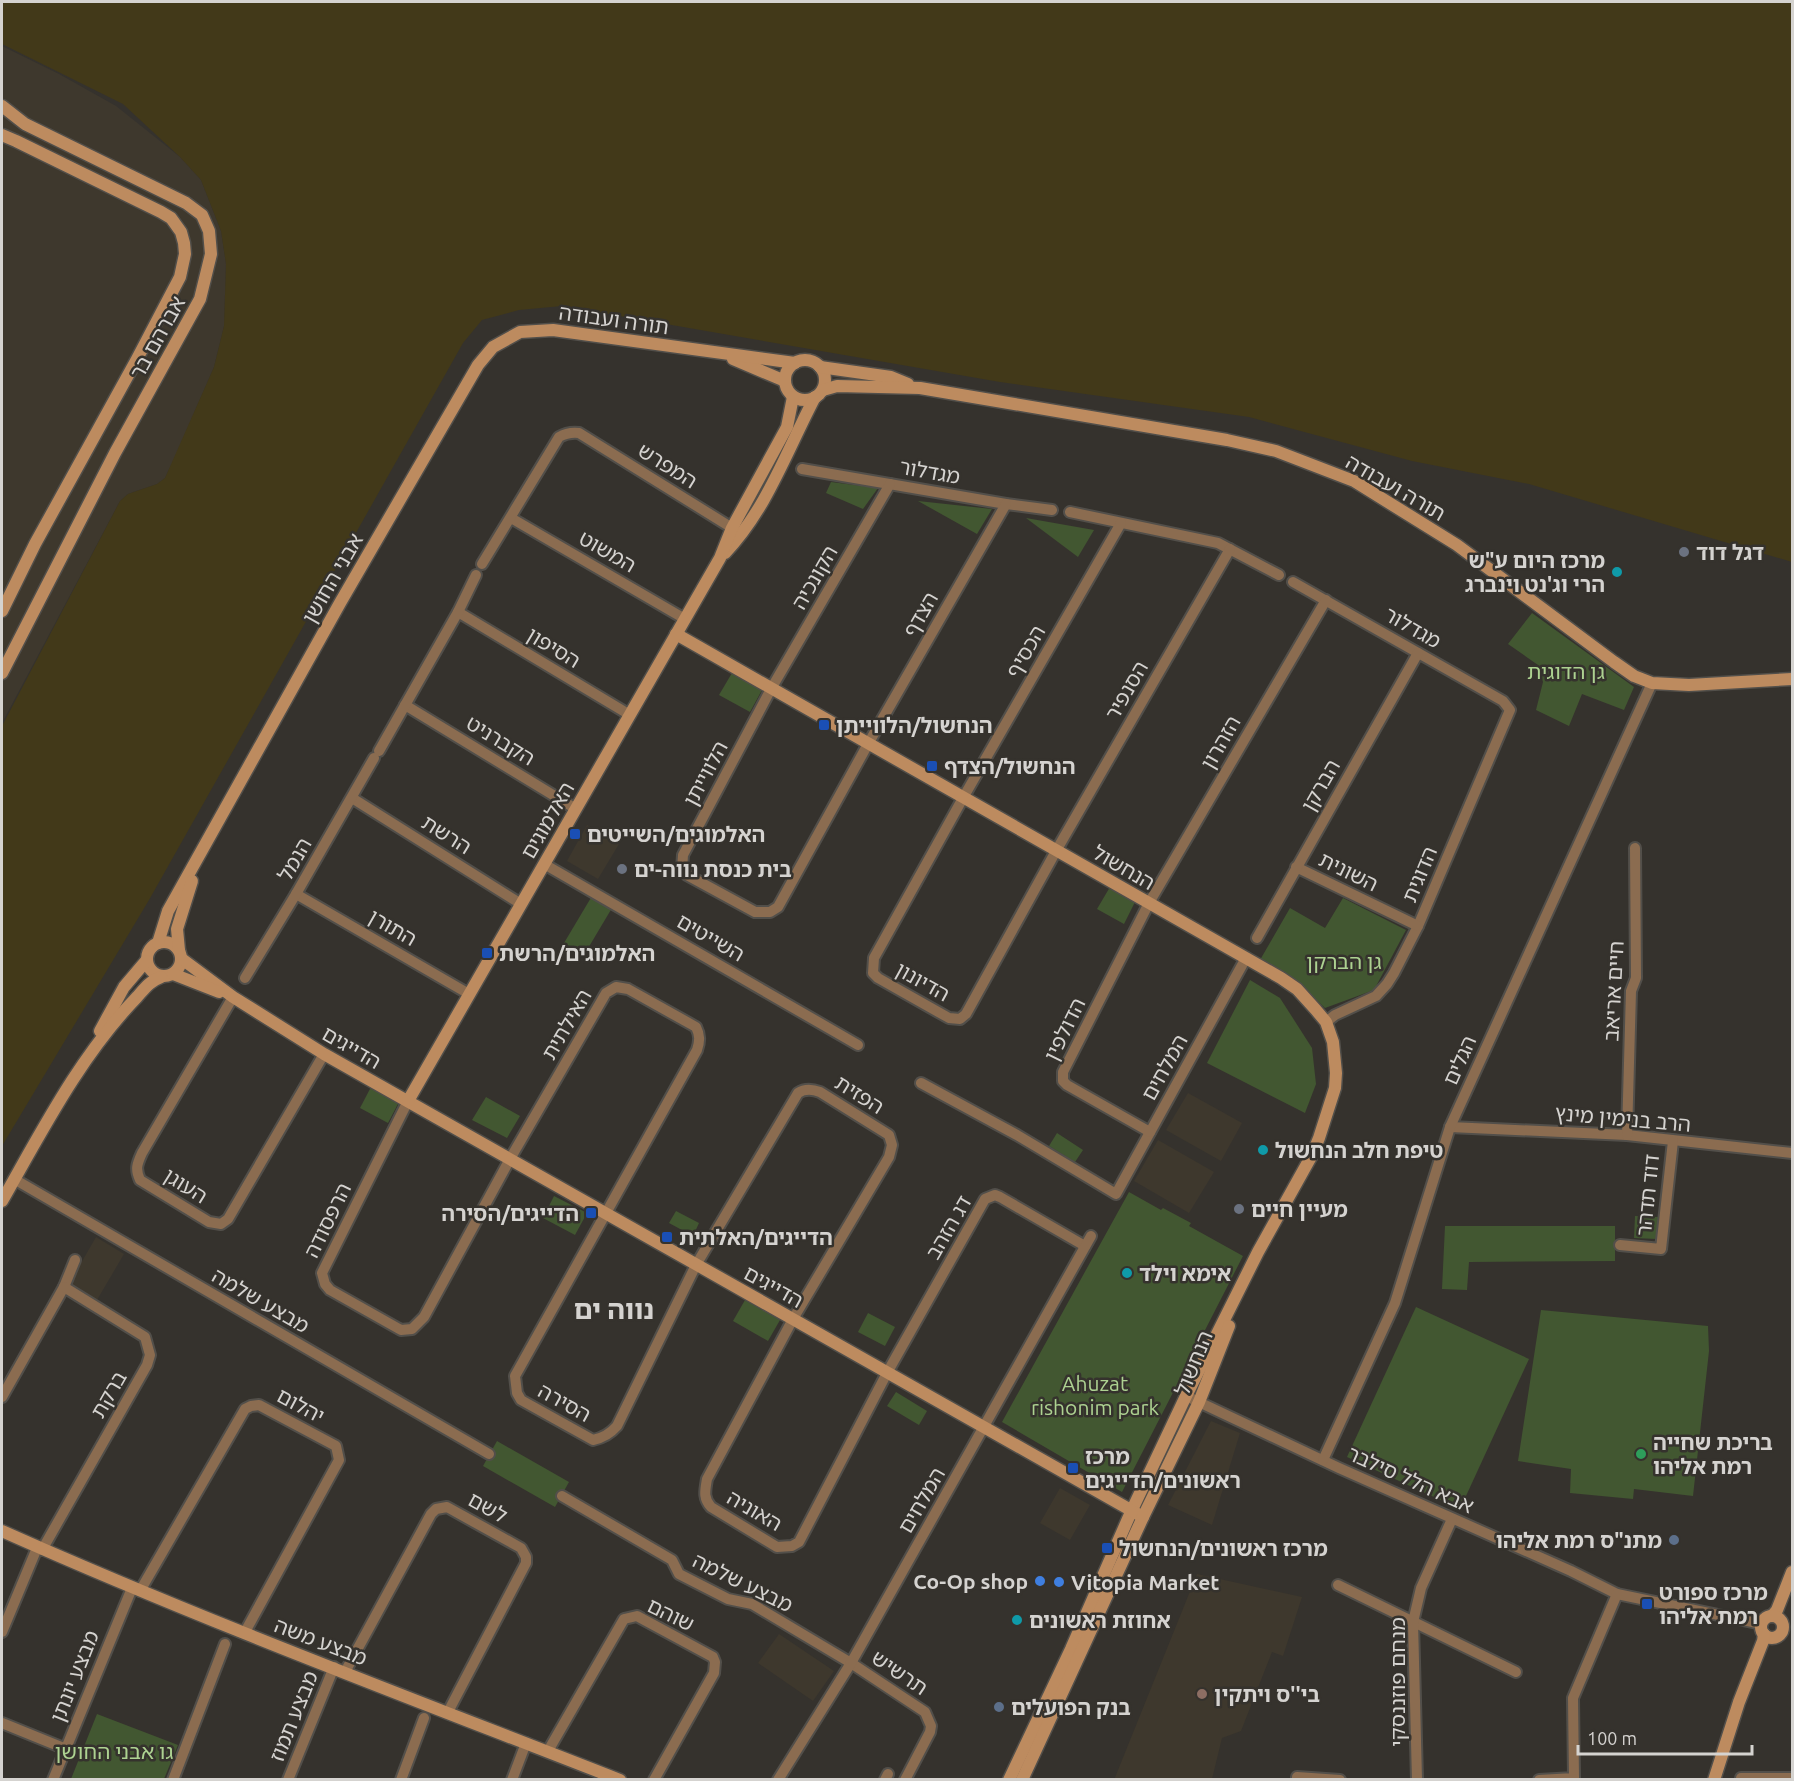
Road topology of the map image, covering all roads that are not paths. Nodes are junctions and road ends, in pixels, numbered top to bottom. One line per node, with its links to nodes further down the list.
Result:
1 (2, 107): 2 (street); 31 (street, אברהם בר)
2 (2, 122)
3 (2, 135): 26 (street, אברהם בר)
4 (506, 339): 5 (street, תורה ועבודה); 42 (street, אבני החושן)
5 (718, 353): 6 (street, תורה ועבודה); 8 (street, תורה ועבודה)
6 (795, 363): 7 (street); 8 (street)
7 (820, 367): 9 (street, תורה ועבודה); 10 (street)
8 (785, 381): 11 (street)
9 (920, 388): 10 (street, תורה ועבודה); 33 (street, תורה ועבודה)
10 (819, 393): 11 (street); 19 (street, האלמוגים)
11 (793, 397): 19 (street, האלמוגים)
12 (802, 469): 13 (street, מגדלור)
13 (890, 484): 14 (street, מגדלור); 34 (street, הקונכיה)
14 (1006, 504): 15 (street, מגדלור); 38 (street, הצדף)
15 (1052, 510)
16 (1070, 512): 18 (street)
17 (510, 518): 19 (street, המפרש); 21 (street); 28 (street, המשוט)
18 (1121, 523): 20 (street); 40 (street, הכסיף)
19 (737, 532): 28 (street, האלמוגים)
20 (1230, 549): 22 (street); 44 (street, הסנפיר)
21 (482, 564)
22 (1279, 574)
23 (476, 575): 27 (street, הנמל)
24 (1293, 582): 25 (street, מגדלור)
25 (1326, 600): 30 (street, מגדלור); 48 (street, הזהרון)
26 (2, 611)
27 (458, 612): 35 (street, הנמל); 37 (street, הסיפון)
28 (686, 619): 29 (street, האלמוגים)
29 (676, 634): 34 (street, הנחשול); 37 (street, האלמוגים)
30 (1418, 653): 36 (street, מגדלור); 46 (street, הברקן)
31 (2, 673)
32 (1792, 681): 33 (street, תורה ועבודה)
33 (1652, 683): 66 (street, הגלים)
34 (771, 689): 38 (street, הנחשול); 38 (street, הלווייתן)
35 (405, 705): 39 (street, הנמל); 41 (street, הקברניט)
36 (1510, 710): 50 (street, הדוגית)
37 (630, 715): 41 (street, האלמוגים)
38 (868, 744): 40 (street, הנחשול)
39 (352, 798): 47 (street, הנמל); 49 (street, הרשת)
40 (963, 798): 44 (street, הנחשול); 44 (street, הדיונון)
41 (576, 809): 45 (street, האלמוגים)
42 (205, 846): 52 (street, אבני החושן); 53 (street, אבני החושן)
43 (1635, 848): 68 (street, חיים אריאב)
44 (1056, 850): 48 (street, הנחשול)
45 (544, 864): 49 (street, האלמוגים); 61 (street, השייטים)
46 (1296, 867): 50 (street, השונית); 51 (street, הברקן)
47 (296, 894): 57 (street, הנמל); 58 (street, התורן)
48 (1149, 903): 54 (street, הנחשול); 67 (street, הדולפין)
49 (521, 904): 58 (street, האלמוגים)
50 (1418, 926): 60 (street, הדוגית)
51 (1257, 938)
52 (158, 943): 53 (street); 55 (street)
53 (180, 954): 56 (street); 59 (street, הדייגים)
54 (1246, 958): 60 (street, הנחשול); 67 (street, המלחים)
55 (146, 961): 56 (street); 63 (street)
56 (167, 976): 59 (street, הדייגים); 63 (street)
57 (245, 978)
58 (470, 994): 65 (street, האלמוגים)
59 (233, 997): 62 (street, הדייגים); 62 (street, העוגן)
60 (1326, 1022): 77 (street, הנחשול)
61 (858, 1045)
62 (324, 1054): 65 (street, הדייגים)
63 (79, 1072): 72 (street)
64 (921, 1083): 67 (street, המלחים)
65 (408, 1101): 71 (street, הדייגים); 71 (street, הרפסודה)
66 (1450, 1127): 68 (street, הרב בנימין מינץ); 88 (street, הגלים)
67 (1150, 1132)
68 (1627, 1135): 69 (street, הרב בנימין מינץ)
69 (1673, 1141): 70 (street, הרב בנימין מינץ); 76 (street, דוד תדהר)
70 (1792, 1153)
71 (510, 1159): 74 (street, הדייגים); 74 (street, האילתית)
72 (14, 1179): 73 (street); 87 (street, מבצע שלמה)
73 (2, 1201)
74 (605, 1213): 79 (street, הדייגים); 79 (street, הסירה)
75 (1088, 1241): 82 (street, דג הזהב); 86 (street, המלחים)
76 (1620, 1245)
77 (1258, 1252): 83 (street, הנחשול); 85 (street, הנחשול)
78 (75, 1260): 80 (street)
79 (696, 1265): 81 (street, הדייגים); 81 (street, הפזית)
80 (64, 1287): 84 (street); 93 (street, ברקת)
81 (793, 1319): 82 (street, הדייגים); 82 (street, האוניה)
82 (887, 1373): 86 (street, הדייגים)
83 (1186, 1396): 85 (street, אבא הלל סילבר); 90 (street, הנחשול)
84 (2, 1397)
85 (1199, 1402): 88 (street, אבא הלל סילבר); 90 (street, הנחשול)
86 (984, 1428): 90 (street, הדייגים); 105 (street, המלחים)
87 (489, 1454)
88 (1323, 1460): 91 (street, אבא הלל סילבר)
89 (562, 1496): 105 (street, מבצע שלמה)
90 (1137, 1515): 125 (street, הנחשול); 126 (street, הנחשול)
91 (1452, 1519): 98 (street, אבא הלל סילבר); 100 (street, מנחם פוזננסקי)
92 (4, 1533): 93 (street, מבצע משה)
93 (39, 1549): 96 (street, מבצע משה); 99 (street, ברקת)
94 (1792, 1572): 101 (street)
95 (1338, 1585): 100 (street)
96 (136, 1589): 103 (street, מבצע משה); 103 (street, יהלום); 112 (street, מבצע יונתן)
97 (1792, 1593): 101 (street)
98 (1617, 1594): 101 (street, אבא הלל סילבר); 130 (street)
99 (6, 1605): 102 (street, ברקת)
100 (1413, 1623): 107 (street); 129 (street, מנחם פוזננסקי)
101 (1770, 1626): 131 (street); 132 (street)
102 (2, 1632)
103 (245, 1632): 106 (street, מבצע משה)
104 (225, 1644): 117 (street)
105 (851, 1663): 123 (street, המלחים); 124 (street, תרשיש)
106 (340, 1669): 108 (street, מבצע משה); 108 (street, לשם); 118 (street, מבצע תמוז)
107 (1516, 1672)
108 (448, 1712): 111 (street, מבצע משה)
109 (424, 1718): 119 (street)
110 (2, 1723): 112 (street)
111 (526, 1743): 113 (street, מבצע משה); 120 (street)
112 (66, 1749): 116 (street, מבצע יונתן)
113 (548, 1751): 121 (street, מבצע משה); 122 (street, שוהם)
114 (1741, 1778): 115 (street)
115 (1792, 1778)
116 (53, 1779)
117 (173, 1779)
118 (288, 1779)
119 (401, 1779)
120 (512, 1779)
121 (620, 1779)
122 (654, 1779)
123 (778, 1779)
124 (905, 1779)
125 (1009, 1779)
126 (1022, 1779)
127 (1297, 1779): 128 (street)
128 (1340, 1779)
129 (1417, 1779)
130 (1539, 1779)
131 (1714, 1779)
132 (1722, 1779)

